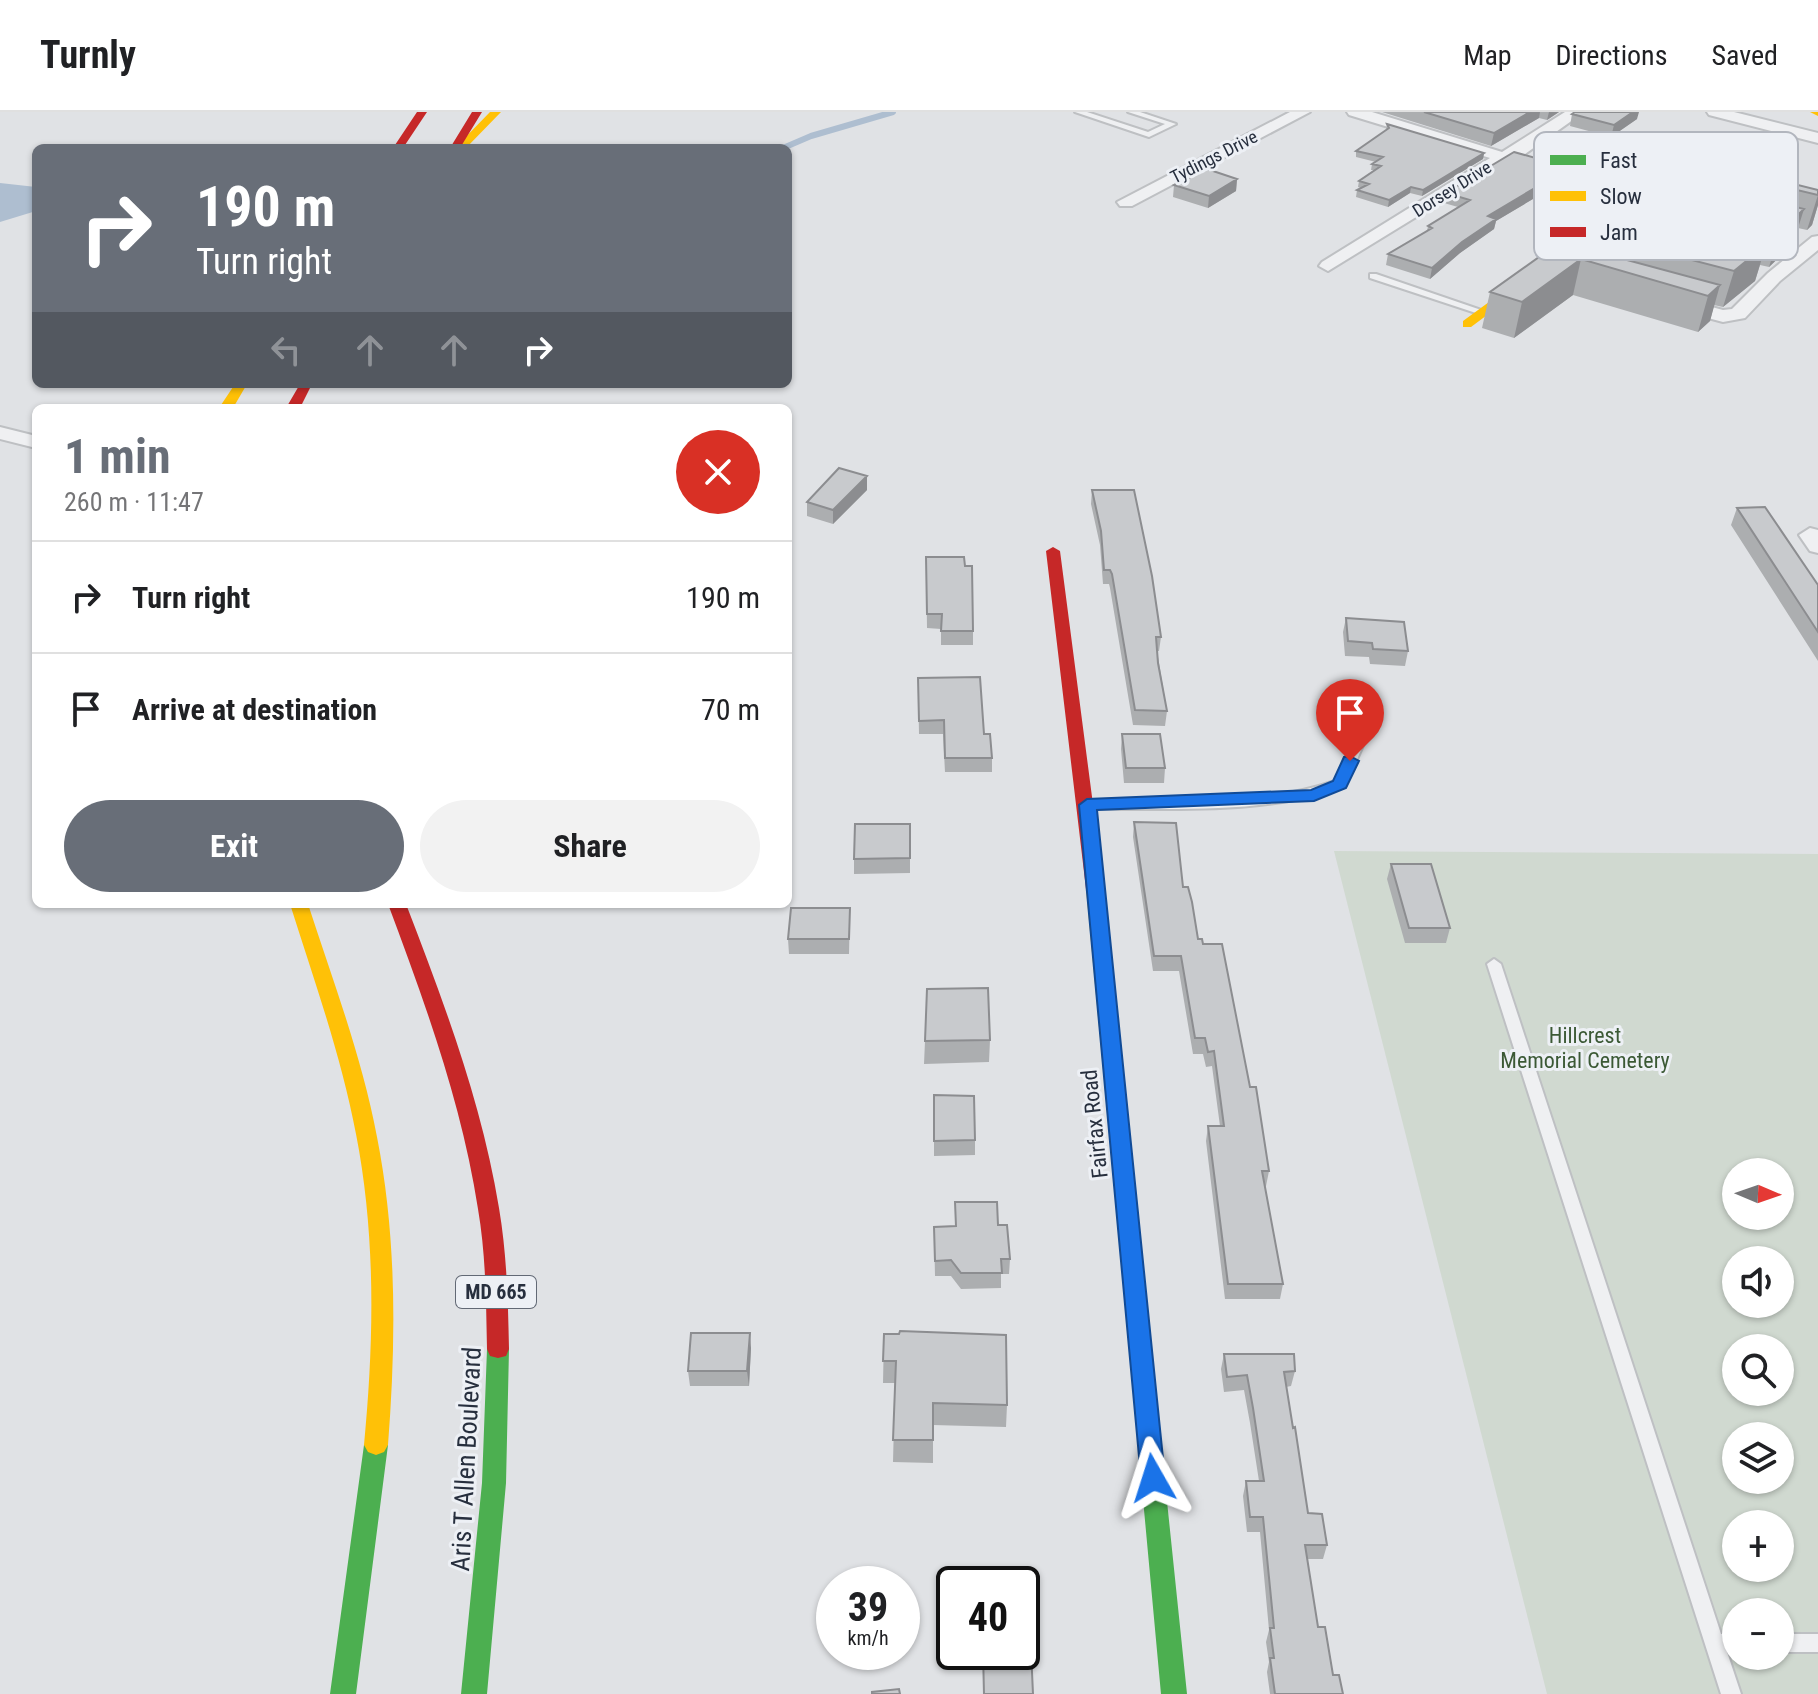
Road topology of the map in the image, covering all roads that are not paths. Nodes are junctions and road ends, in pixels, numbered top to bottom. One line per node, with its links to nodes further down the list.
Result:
1 (422, 112): 13 (main road)
2 (477, 112): 14 (main road)
3 (496, 112): 15 (main road)
4 (1079, 112): 5 (lane)
5 (1132, 112)
6 (1302, 112): 17 (street, Tydings Drive)
7 (1355, 112): 16 (street)
8 (1576, 112): 10 (street, Dorsey Drive)
9 (1715, 112): 11 (street)
10 (1547, 132)
11 (1797, 132)
12 (1534, 141): 16 (street, Dorsey Drive)
13 (401, 144)
14 (460, 144)
15 (462, 144)
16 (1503, 157): 23 (street, Dorsey Drive)
17 (1126, 202)
18 (1798, 237): 19 (street)
19 (1818, 242): 20 (street)
20 (1798, 255)
21 (1558, 260): 24 (main road)
22 (1790, 260): 27 (street)
23 (1328, 266)
24 (1546, 267): 25 (street); 28 (main road)
25 (1576, 275)
26 (1373, 276): 28 (lane)
27 (1649, 296)
28 (1475, 318)
29 (0, 433): 30 (street)
30 (32, 441)
31 (1053, 551): 33 (main road, Fairfax Road)
32 (1367, 699): 33 (lane)
33 (1087, 805): 43 (main road, Fairfax Road)
34 (300, 908): 41 (main road)
35 (399, 908): 42 (main road, Aris T Allen Boulevard / MD 665)
36 (1494, 964): 37 (lane)
37 (1715, 1643): 38 (lane); 44 (lane)
38 (1722, 1643)
39 (1794, 1643): 40 (lane)
40 (1818, 1643)
41 (343, 1694)
42 (474, 1694)
43 (1174, 1694)
44 (1731, 1694)

